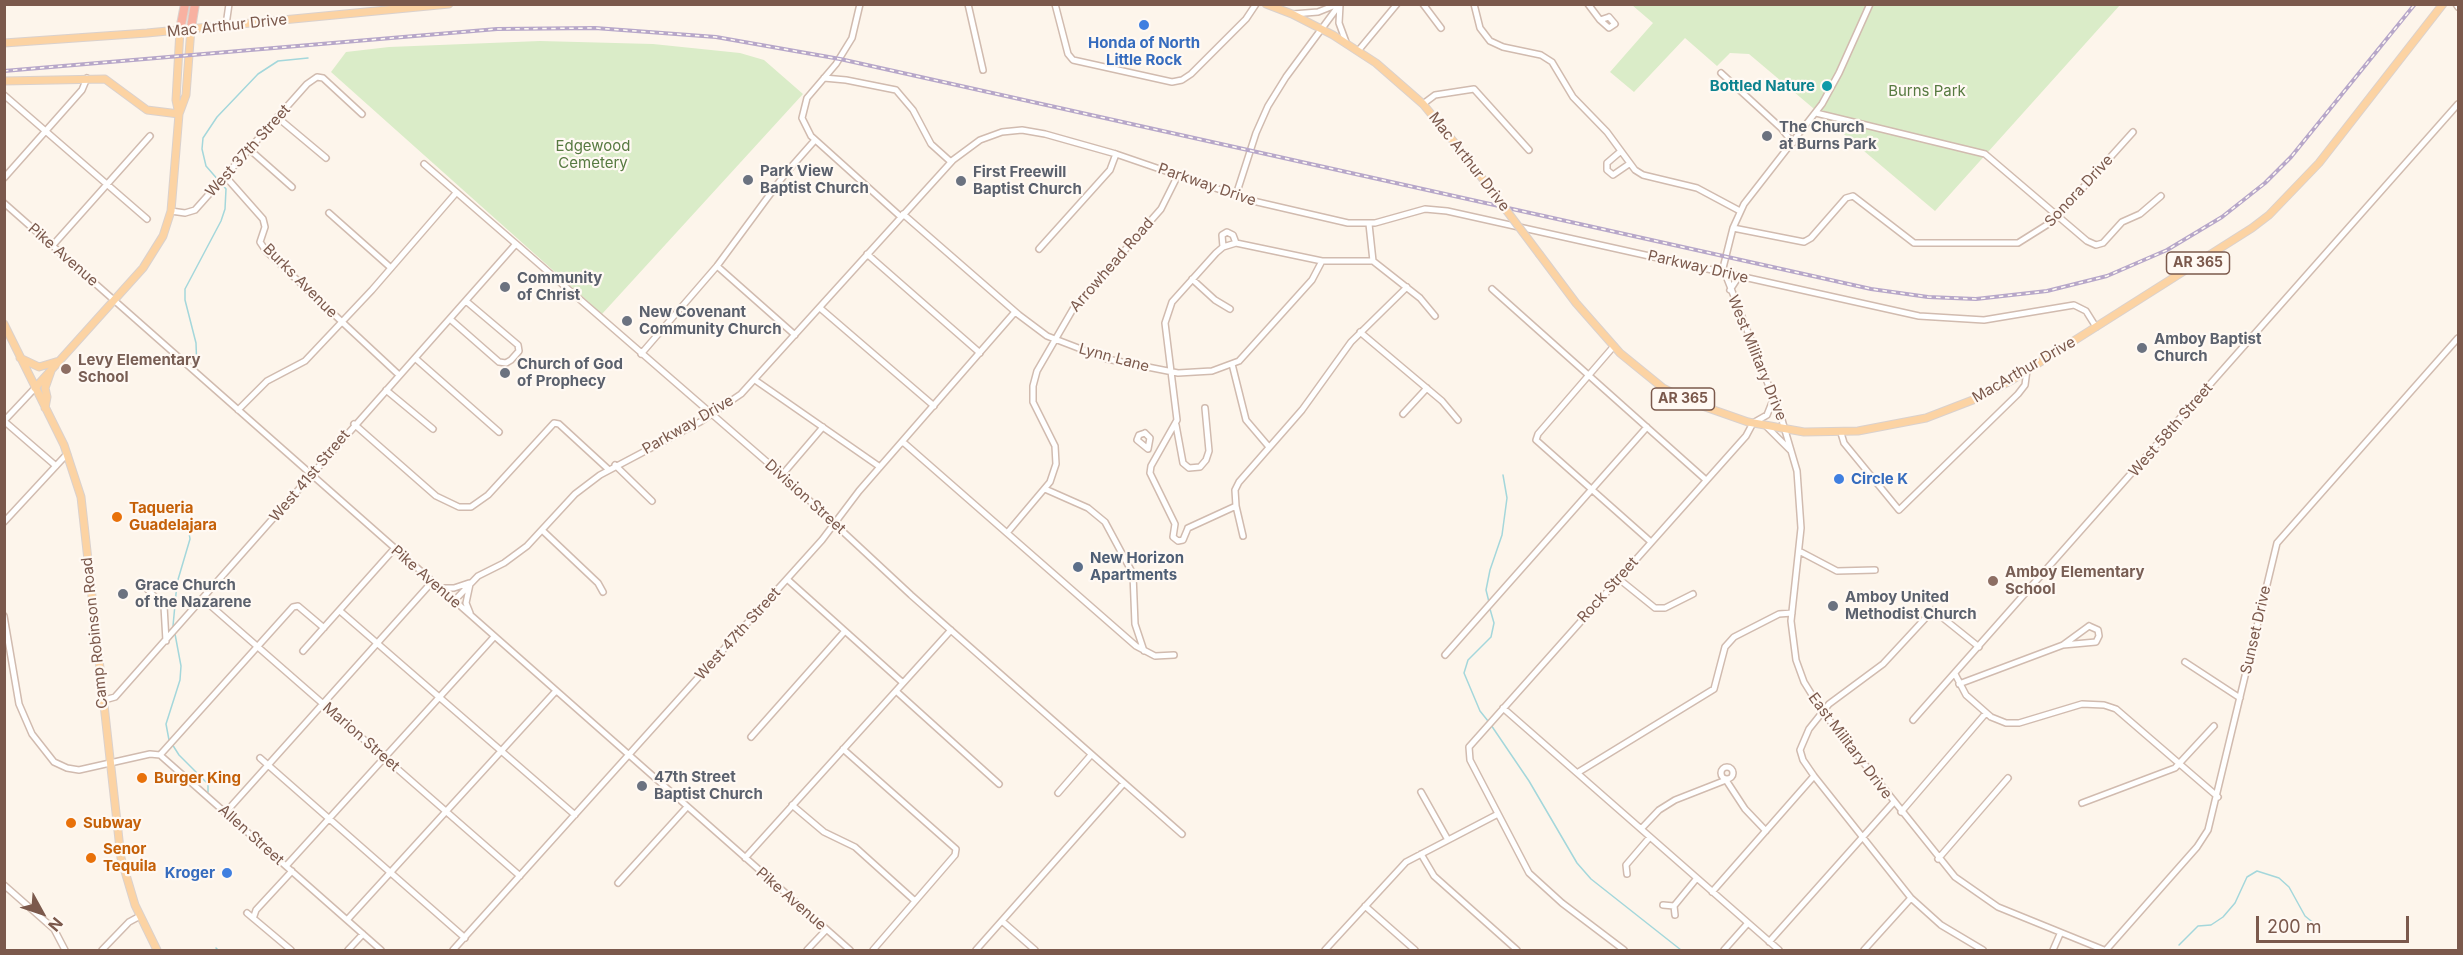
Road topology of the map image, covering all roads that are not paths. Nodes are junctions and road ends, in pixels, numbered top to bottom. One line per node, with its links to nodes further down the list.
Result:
1 (185, 4): 23 (highway)
2 (195, 4): 20 (highway)
3 (229, 4): 19 (street)
4 (449, 4): 19 (main road, Mac Arthur Drive)
5 (968, 4): 27 (street)
6 (1054, 4): 7 (street)
7 (1256, 4)
8 (1339, 4): 17 (street); 22 (street); 25 (street)
9 (1397, 4): 26 (street)
10 (1423, 4): 21 (street)
11 (1474, 4): 46 (street)
12 (1588, 4): 18 (street)
13 (1870, 4): 35 (street)
14 (2443, 4): 95 (main road, MacArthur Drive / AR 365)
15 (859, 5): 30 (street, Lynn Lane)
16 (1267, 5): 17 (main road, Mac Arthur Drive / AR 365)
17 (1292, 14): 22 (main road, Mac Arthur Drive / AR 365)
18 (1600, 20)
19 (226, 26): 20 (main road, Mac Arthur Drive)
20 (191, 28): 23 (main road, Mac Arthur Drive); 36 (main road)
21 (1441, 28)
22 (1320, 29): 25 (main road, Mac Arthur Drive / AR 365); 58 (street)
23 (180, 30): 24 (main road, Mac Arthur Drive); 36 (main road)
24 (4, 43)
25 (1347, 44): 26 (main road, Mac Arthur Drive / AR 365)
26 (1359, 51): 33 (main road, Mac Arthur Drive / AR 365)
27 (983, 70)
28 (1721, 73): 43 (street)
29 (87, 78): 31 (main road); 36 (main road); 39 (street)
30 (824, 78): 42 (street, Lynn Lane); 49 (street)
31 (4, 81)
32 (4, 94): 39 (street)
33 (1423, 104): 45 (street); 75 (main road, Mac Arthur Drive / AR 365, bridge)
34 (2458, 104): 185 (street, West 58th Street)
35 (1816, 112): 43 (street); 64 (street)
36 (179, 114): 61 (main road)
37 (362, 114): 38 (street, West 37th Street)
38 (277, 117): 44 (street, West 37th Street); 48 (street)
39 (46, 130): 54 (street); 55 (street)
40 (2133, 132): 64 (street, Sonora Drive)
41 (150, 136): 55 (street)
42 (815, 140): 65 (street, Lynn Lane); 78 (street)
43 (1793, 143): 62 (street)
44 (249, 148): 53 (street, West 37th Street); 56 (street)
45 (1529, 150)
46 (1621, 151): 51 (street); 51 (street)
47 (1116, 154): 49 (street, Parkway Drive); 52 (street, Parkway Drive); 73 (street)
48 (326, 158)
49 (951, 162): 65 (street, Parkway Drive)
50 (424, 164): 57 (street, Division Street)
51 (1629, 164): 62 (street)
52 (1178, 176): 58 (street, Parkway Drive); 99 (street, Arrowhead Road)
53 (224, 177): 61 (street, West 37th Street); 93 (street, Burks Avenue)
54 (4, 178)
55 (107, 184): 66 (street); 70 (street)
56 (292, 187)
57 (456, 193): 71 (street, Division Street); 79 (street)
58 (1236, 195): 67 (street, Parkway Drive)
59 (2161, 196): 64 (street)
60 (4, 203): 70 (street, Pike Avenue)
61 (171, 211): 86 (main road)
62 (1740, 211): 68 (street)
63 (329, 213): 79 (street)
64 (2058, 214): 68 (street, Sonora Drive)
65 (902, 216): 74 (street, Parkway Drive); 90 (street, Lynn Lane)
66 (147, 219)
67 (1369, 224): 77 (street); 80 (street, Parkway Drive)
68 (1734, 228): 80 (street)
69 (1236, 243): 72 (street); 72 (street); 76 (street)
70 (53, 245): 86 (street, Pike Avenue)
71 (515, 245): 87 (street, West 41st Street); 102 (street, Division Street)
72 (1222, 247): 82 (street)
73 (1039, 249)
74 (867, 254): 88 (street, Parkway Drive); 101 (street)
75 (1540, 255): 100 (main road, MacArthur Drive / AR 365)
76 (1322, 261): 77 (street); 106 (street, Lynn Lane)
77 (1373, 261): 83 (street)
78 (717, 266): 97 (street); 102 (street)
79 (391, 268): 93 (street)
80 (1723, 272): 81 (street, Parkway Drive); 85 (street, West Military Drive)
81 (1739, 276): 85 (street); 95 (street, Parkway Drive)
82 (1192, 279): 89 (street); 109 (street)
83 (1407, 287): 91 (street); 96 (street)
84 (1492, 289): 111 (street)
85 (1730, 290): 116 (street, West Military Drive)
86 (114, 300): 105 (main road); 120 (street, Pike Avenue)
87 (466, 301): 92 (street, West 41st Street); 92 (street)
88 (820, 308): 97 (street, Parkway Drive); 117 (street)
89 (1230, 309)
90 (1015, 312): 99 (street, Lynn Lane); 101 (street, West 47th Street)
91 (1435, 316)
92 (450, 319): 104 (street, West 41st Street)
93 (340, 322): 110 (street, Burks Avenue); 120 (street)
94 (4, 324): 103 (main road, Camp Robinson Road)
95 (2096, 327): 108 (main road, MacArthur Drive / AR 365)
96 (1360, 332): 114 (street); 136 (street)
97 (795, 335): 112 (street, Parkway Drive)
98 (2458, 338): 197 (street, Sunset Drive)
99 (1055, 339): 109 (street, Lynn Lane); 148 (street, Arrowhead Road)
100 (1614, 346): 111 (street); 126 (main road, MacArthur Drive / AR 365)
101 (980, 353): 117 (street, West 47th Street)
102 (641, 354): 122 (street, Division Street)
103 (19, 357): 105 (main road); 113 (main road, Camp Robinson Road)
104 (415, 358): 110 (street, West 41st Street); 133 (street)
105 (59, 361): 107 (main road)
106 (1232, 364): 109 (street, Lynn Lane); 136 (street)
107 (52, 368): 113 (main road); 118 (main road)
108 (2027, 370): 134 (main road, MacArthur Drive / AR 365); 134 (street)
109 (1171, 372): 125 (street)
110 (399, 375): 115 (street, West 41st Street)
111 (1588, 375): 130 (street); 149 (street)
112 (755, 380): 122 (street, Parkway Drive); 129 (street)
113 (35, 388): 118 (main road, Camp Robinson Road); 124 (street)
114 (1427, 388): 121 (street); 123 (street)
115 (386, 390): 127 (street, West 41st Street); 131 (street)
116 (1773, 399): 126 (street, Rock Street); 132 (street, West Military Drive)
117 (934, 406): 135 (street, West 47th Street)
118 (45, 408): 139 (main road, Camp Robinson Road)
119 (1205, 408): 125 (street)
120 (238, 410): 146 (street, Pike Avenue)
121 (1403, 414)
122 (712, 415): 141 (street, Parkway Drive); 145 (street, Division Street)
123 (1458, 420)
124 (4, 421): 142 (street)
125 (1176, 423): 140 (street)
126 (1753, 423): 128 (main road, MacArthur Drive / AR 365); 147 (street, Rock Street)
127 (354, 424): 144 (street); 146 (street, West 41st Street)
128 (1766, 426): 132 (main road, MacArthur Drive / AR 365); 138 (street)
129 (823, 427): 143 (street); 145 (street)
130 (1647, 427): 147 (street); 149 (street)
131 (432, 429)
132 (1785, 430): 134 (main road, MacArthur Drive / AR 365); 138 (street, East Military Drive)
133 (499, 432)
134 (1841, 433)
135 (903, 442): 143 (street, West 47th Street); 157 (street)
136 (1269, 447): 151 (street)
137 (1148, 449): 140 (street)
138 (1791, 452): 161 (street, East Military Drive)
139 (68, 454): 142 (street); 198 (main road, Camp Robinson Road)
140 (1156, 456): 154 (street)
141 (615, 465): 144 (street, Parkway Drive); 150 (street)
142 (56, 466): 152 (street)
143 (880, 467): 153 (street, West 47th Street)
144 (608, 469): 156 (street, Parkway Drive)
145 (782, 475): 153 (street, Division Street)
146 (311, 476): 160 (street, Pike Avenue); 171 (street, West 41st Street)
147 (1706, 480): 159 (street, Rock Street)
148 (1045, 489): 157 (street, Arrowhead Road); 187 (street)
149 (1591, 490): 159 (street); 189 (street)
150 (652, 501)
151 (1236, 506): 155 (street); 158 (street)
152 (4, 522)
153 (836, 523): 163 (street, West 47th Street); 178 (street, Division Street)
154 (1175, 524): 155 (street); 155 (street)
155 (1188, 528)
156 (542, 530): 166 (street, Parkway Drive); 169 (street)
157 (1007, 533): 187 (street)
158 (1243, 536)
159 (1651, 542): 164 (street, Rock Street)
160 (394, 549): 165 (street, Pike Avenue); 173 (street)
161 (1799, 551): 162 (street); 174 (street, East Military Drive)
162 (1875, 570)
163 (787, 579): 179 (street); 210 (street, West 47th Street)
164 (1619, 579): 170 (street); 200 (street, Rock Street)
165 (432, 582): 168 (street, Pike Avenue); 182 (street)
166 (470, 583): 168 (street, Parkway Drive); 172 (street, Parkway Drive); 176 (street)
167 (142, 584): 181 (street)
168 (438, 587): 172 (street, Pike Avenue)
169 (603, 592)
170 (1693, 594)
171 (203, 599): 181 (street, West 41st Street); 184 (street, Marion Street)
172 (454, 601): 176 (street, Pike Avenue)
173 (340, 611): 177 (street); 182 (street)
174 (1791, 613): 201 (street, East Military Drive); 216 (street)
175 (4, 616): 213 (street)
176 (473, 618): 180 (street, Pike Avenue)
177 (324, 628): 184 (street); 186 (street)
178 (951, 630): 192 (street); 209 (street, Division Street)
179 (845, 631): 192 (street); 205 (street)
180 (494, 637): 195 (street, Pike Avenue); 196 (street)
181 (168, 638): 198 (street, West 41st Street)
182 (377, 643): 196 (street); 199 (street)
183 (2063, 645): 183 (street); 193 (street)
184 (257, 647): 199 (street, Marion Street); 208 (street)
185 (1979, 647): 191 (street, West 58th Street); 201 (street)
186 (303, 651)
187 (1144, 651): 188 (street)
188 (1174, 655)
189 (1445, 655)
190 (2185, 662): 197 (street)
191 (1955, 674): 193 (street); 203 (street, West 58th Street)
192 (903, 683): 194 (street)
193 (1959, 684): 202 (street)
194 (896, 691): 206 (street); 220 (street)
195 (555, 692): 207 (street); 210 (street, Pike Avenue)
196 (439, 697): 207 (street); 211 (street)
197 (2241, 698): 223 (street, Sunset Drive)
198 (101, 701): 213 (main road, Camp Robinson Road)
199 (322, 703): 211 (street, Marion Street); 214 (street)
200 (1503, 708): 216 (street); 231 (street, Rock Street)
201 (1822, 711): 217 (street); 224 (street, East Military Drive)
202 (1986, 713): 215 (street); 230 (street)
203 (1913, 720)
204 (2214, 726): 215 (street)
205 (751, 737)
206 (843, 749): 226 (street); 255 (street)
207 (500, 751): 228 (street); 232 (street)
208 (160, 755): 213 (street); 229 (street, Allen Street)
209 (1091, 755): 219 (street, Division Street); 222 (street)
210 (629, 756): 227 (street, Pike Avenue); 232 (street, West 47th Street)
211 (384, 757): 228 (street, Marion Street); 233 (street)
212 (260, 758): 214 (street)
213 (108, 764): 261 (main road, Camp Robinson Road)
214 (267, 764): 229 (street); 233 (street)
215 (2180, 764): 223 (street); 225 (street)
216 (1577, 773): 234 (street)
217 (1814, 776): 235 (street); 238 (street)
218 (2008, 778): 242 (street)
219 (1124, 783): 236 (street, Division Street); 264 (street)
220 (999, 784)
221 (1421, 792): 239 (street)
222 (1058, 793)
223 (2218, 797): 294 (street, Sunset Drive)
224 (1893, 803): 230 (street, East Military Drive); 238 (street)
225 (2082, 803)
226 (792, 805): 241 (street); 255 (street)
227 (687, 807): 241 (street, Pike Avenue); 251 (street)
228 (446, 811): 247 (street); 249 (street, Marion Street)
229 (226, 812): 245 (street, Allen Street)
230 (1901, 812): 242 (street, East Military Drive)
231 (1498, 814): 239 (street); 287 (street)
232 (575, 815): 249 (street, West 47th Street)
233 (329, 818): 245 (street); 247 (street)
234 (1641, 829): 235 (street); 237 (street)
235 (1766, 831): 253 (street)
236 (1182, 834)
237 (1650, 837): 244 (street); 250 (street)
238 (1863, 837): 254 (street); 270 (street)
239 (1448, 840): 240 (street)
240 (1421, 854): 257 (street); 286 (street)
241 (745, 858): 266 (street, Pike Avenue)
242 (1938, 859): 268 (street, East Military Drive)
243 (1618, 865): 244 (street)
244 (1626, 865): 248 (street)
245 (286, 866): 246 (street, Allen Street)
246 (292, 871): 262 (street); 263 (street, Allen Street)
247 (390, 872): 263 (street); 269 (street)
248 (1627, 874)
249 (520, 876): 269 (street, West 47th Street)
250 (1697, 878): 253 (street); 258 (street)
251 (618, 883)
252 (4, 885): 272 (street)
253 (1712, 892): 265 (street)
254 (1911, 898): 271 (street); 290 (street)
255 (915, 901): 281 (street)
256 (1663, 905): 258 (street)
257 (1365, 906): 284 (street); 285 (street)
258 (1674, 906): 260 (street)
259 (247, 913): 262 (street)
260 (1675, 915)
261 (140, 916): 273 (street); 274 (main road, Camp Robinson Road)
262 (254, 916): 275 (street)
263 (347, 920): 267 (street, Allen Street)
264 (1002, 921): 282 (street); 283 (street)
265 (1748, 923): 270 (street); 288 (street)
266 (826, 930): 279 (street); 280 (street, Pike Avenue)
267 (363, 934): 276 (street); 277 (street, Allen Street)
268 (2060, 934): 293 (street); 294 (street, East Military Drive)
269 (465, 938): 278 (street, West 47th Street)
270 (1770, 942): 289 (street)
271 (1971, 944): 291 (street); 292 (street)
272 (65, 951)
273 (102, 951)
274 (157, 951)
275 (291, 951)
276 (348, 951)
277 (381, 951)
278 (453, 951)
279 (807, 951)
280 (849, 951)
281 (873, 951)
282 (975, 951)
283 (1035, 951)
284 (1325, 951)
285 (1415, 951)
286 (1517, 951)
287 (1624, 951)
288 (1724, 951)
289 (1779, 951)
290 (1864, 951)
291 (1966, 951)
292 (1983, 951)
293 (2054, 951)
294 (2105, 951)

